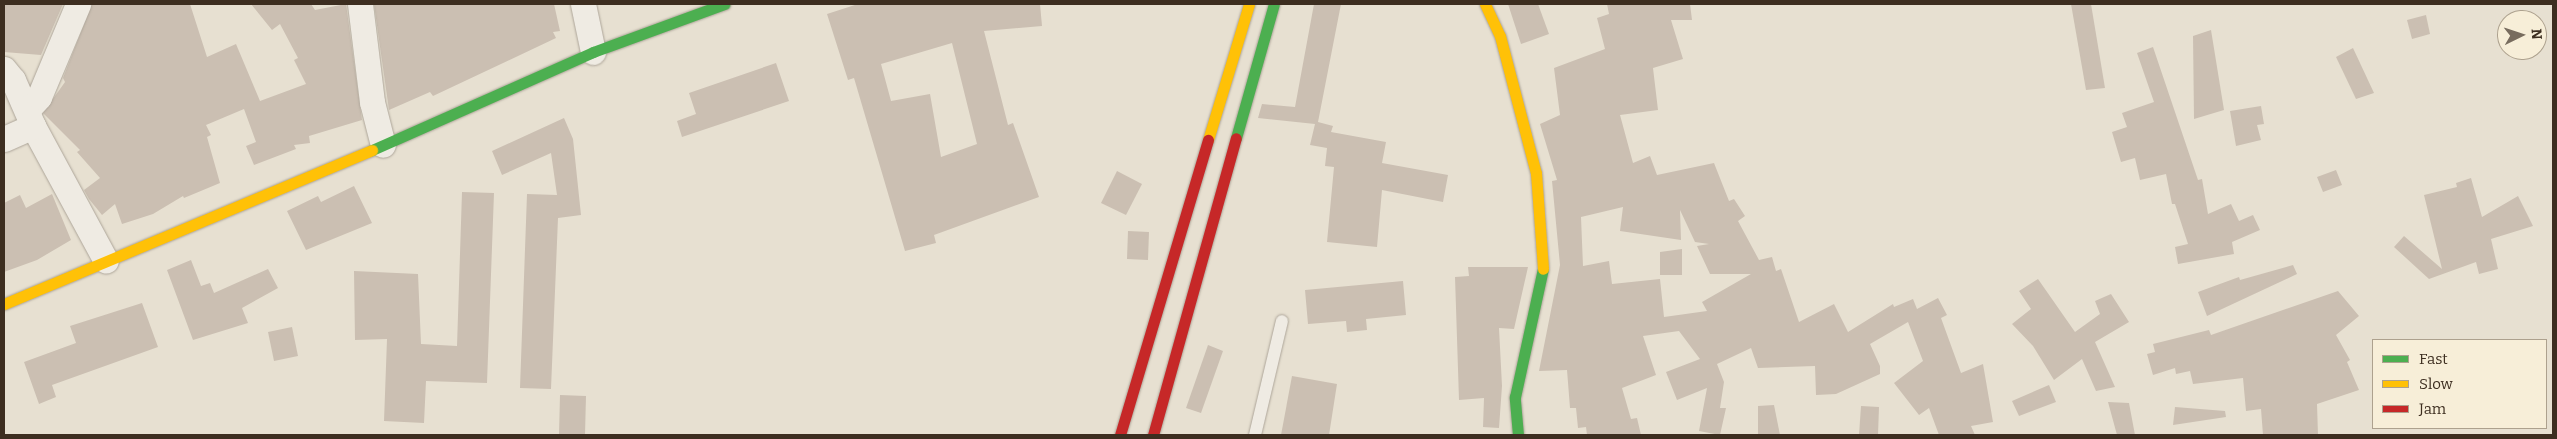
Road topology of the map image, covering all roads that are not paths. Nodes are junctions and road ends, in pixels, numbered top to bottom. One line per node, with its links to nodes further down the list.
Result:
1 (78, 4): 10 (street)
2 (360, 4): 12 (street)
3 (582, 4): 8 (street)
4 (724, 4): 8 (main road)
5 (1249, 4): 16 (main road)
6 (1274, 4): 17 (main road)
7 (1485, 4): 19 (main road)
8 (593, 52): 12 (main road)
9 (4, 69): 10 (street)
10 (30, 118): 11 (street); 13 (street)
11 (4, 139)
12 (383, 145): 13 (main road)
13 (106, 261): 14 (main road)
14 (4, 304)
15 (1282, 321): 18 (lane)
16 (1120, 435)
17 (1153, 435)
18 (1255, 435)
19 (1518, 435)

